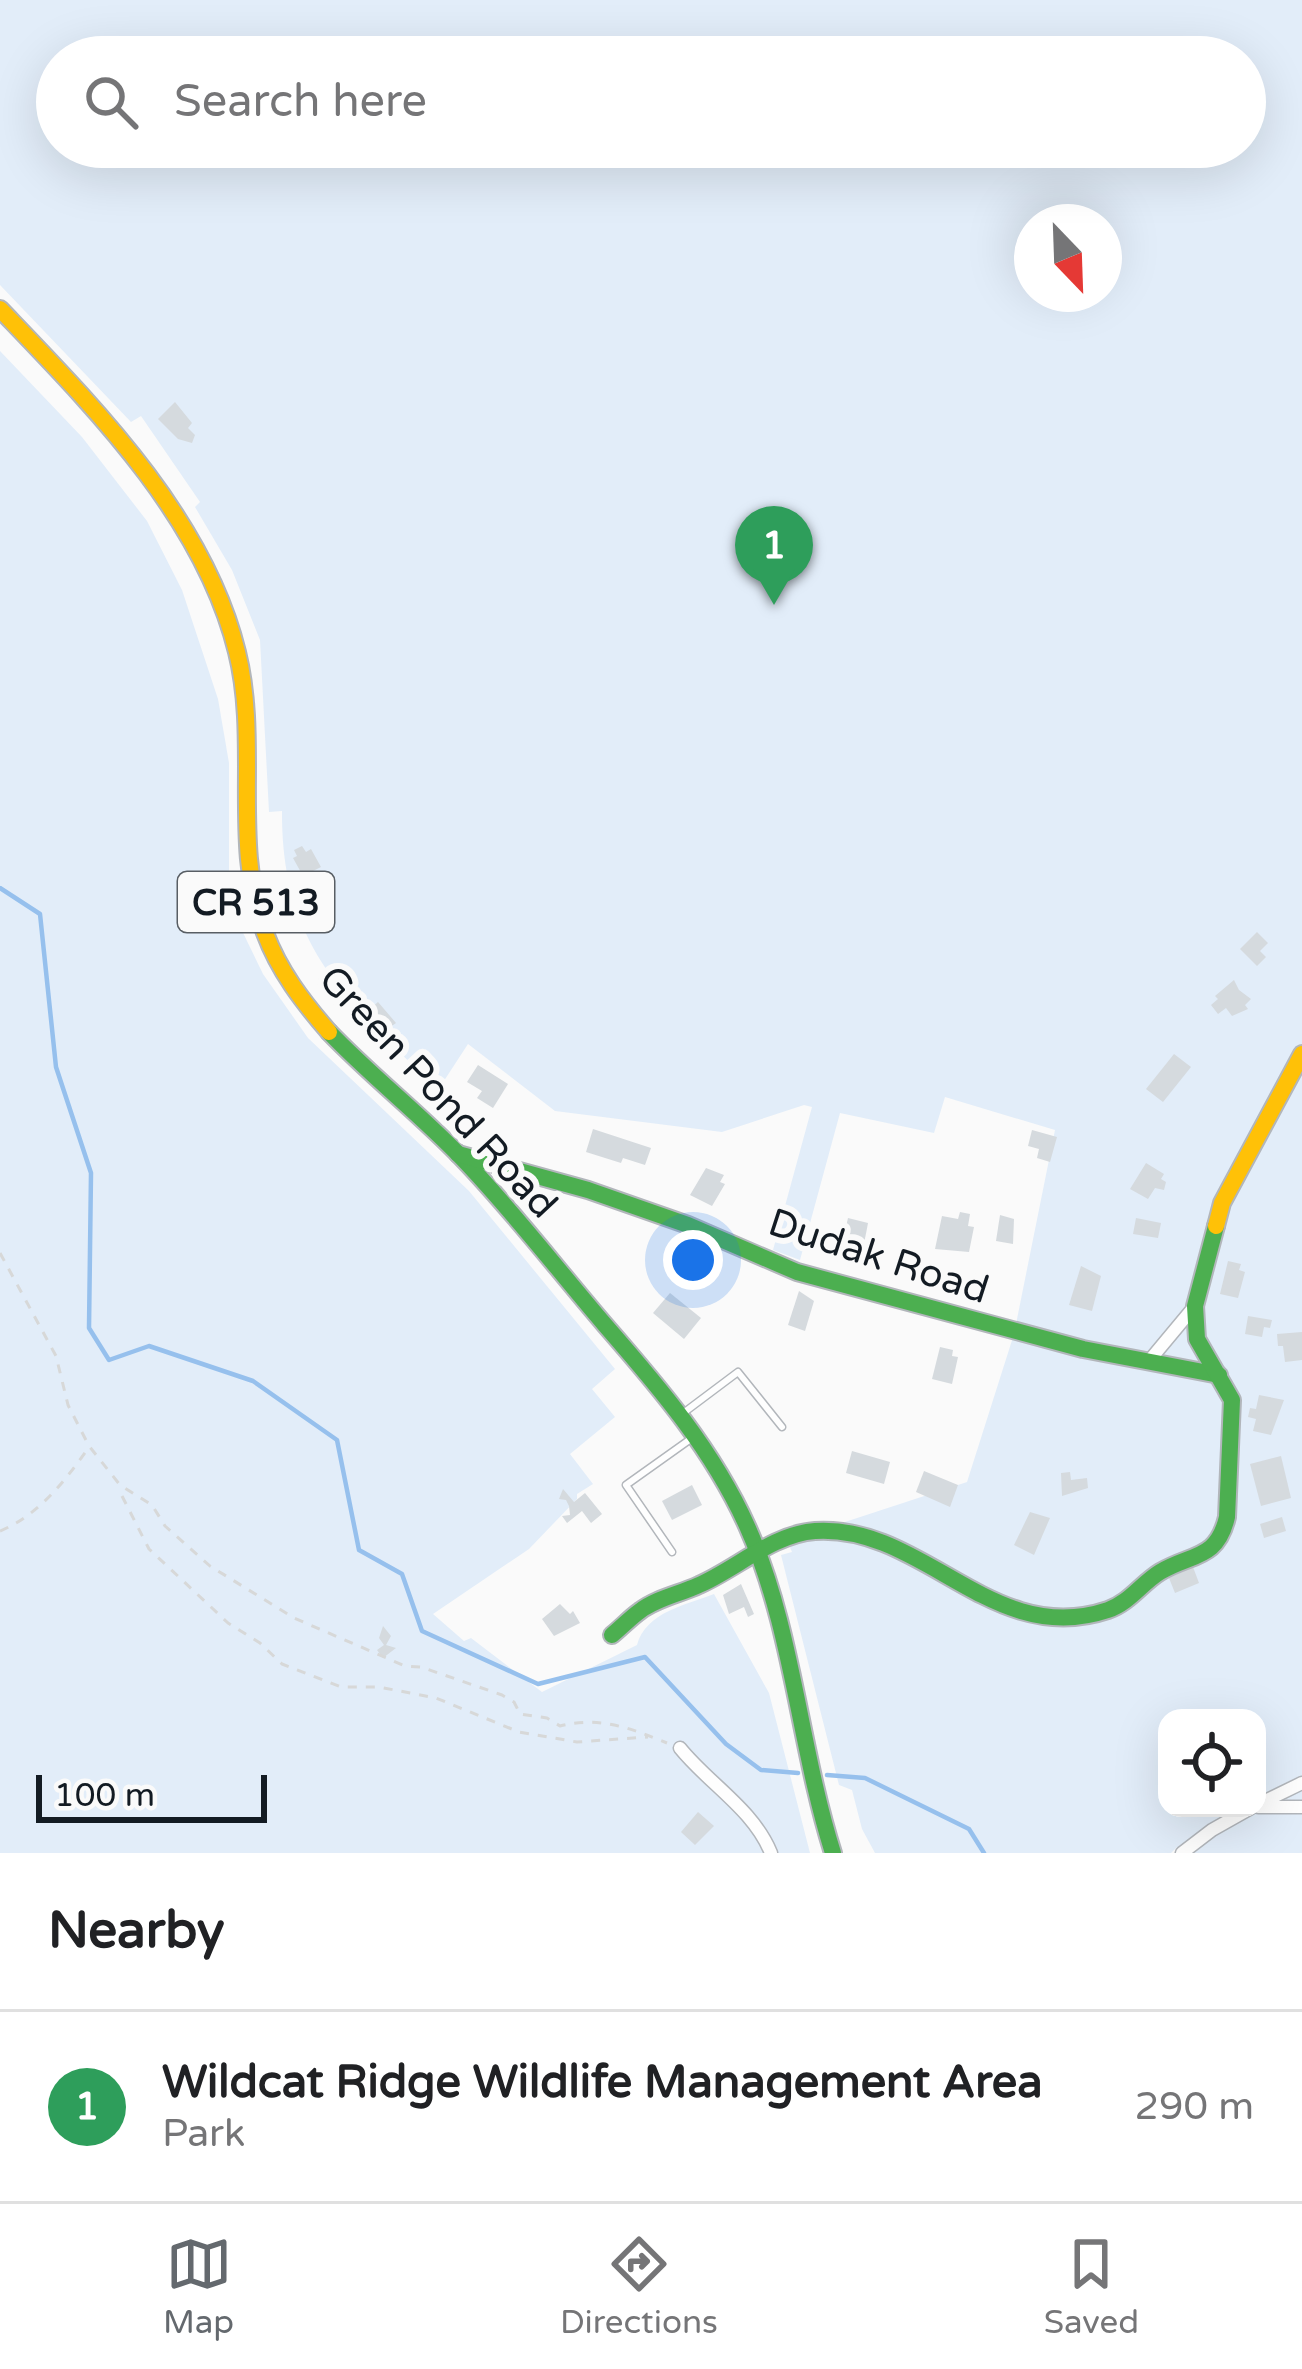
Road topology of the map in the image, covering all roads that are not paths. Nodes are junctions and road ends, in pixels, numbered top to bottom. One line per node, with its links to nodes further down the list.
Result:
1 (0, 309): 3 (street, Green Pond Road / CR 513)
2 (1302, 1054): 4 (street)
3 (458, 1154): 5 (street, Dudak Road); 7 (street, Green Pond Road / CR 513)
4 (1195, 1306): 5 (street); 6 (street)
5 (1149, 1360): 6 (street, Dudak Road)
6 (1219, 1375): 11 (street)
7 (680, 1417): 8 (lane); 9 (street, Green Pond Road / CR 513)
8 (782, 1426)
9 (694, 1436): 10 (lane); 11 (street, Green Pond Road / CR 513)
10 (672, 1552)
11 (757, 1553): 12 (street); 19 (street, Green Pond Road / CR 513)
12 (612, 1635)
13 (680, 1748): 20 (street)
14 (1302, 1783): 15 (street)
15 (1266, 1801)
16 (1266, 1807): 17 (street)
17 (1302, 1807)
18 (1236, 1817): 21 (street)
19 (828, 1851)
20 (771, 1853)
21 (1182, 1853)

